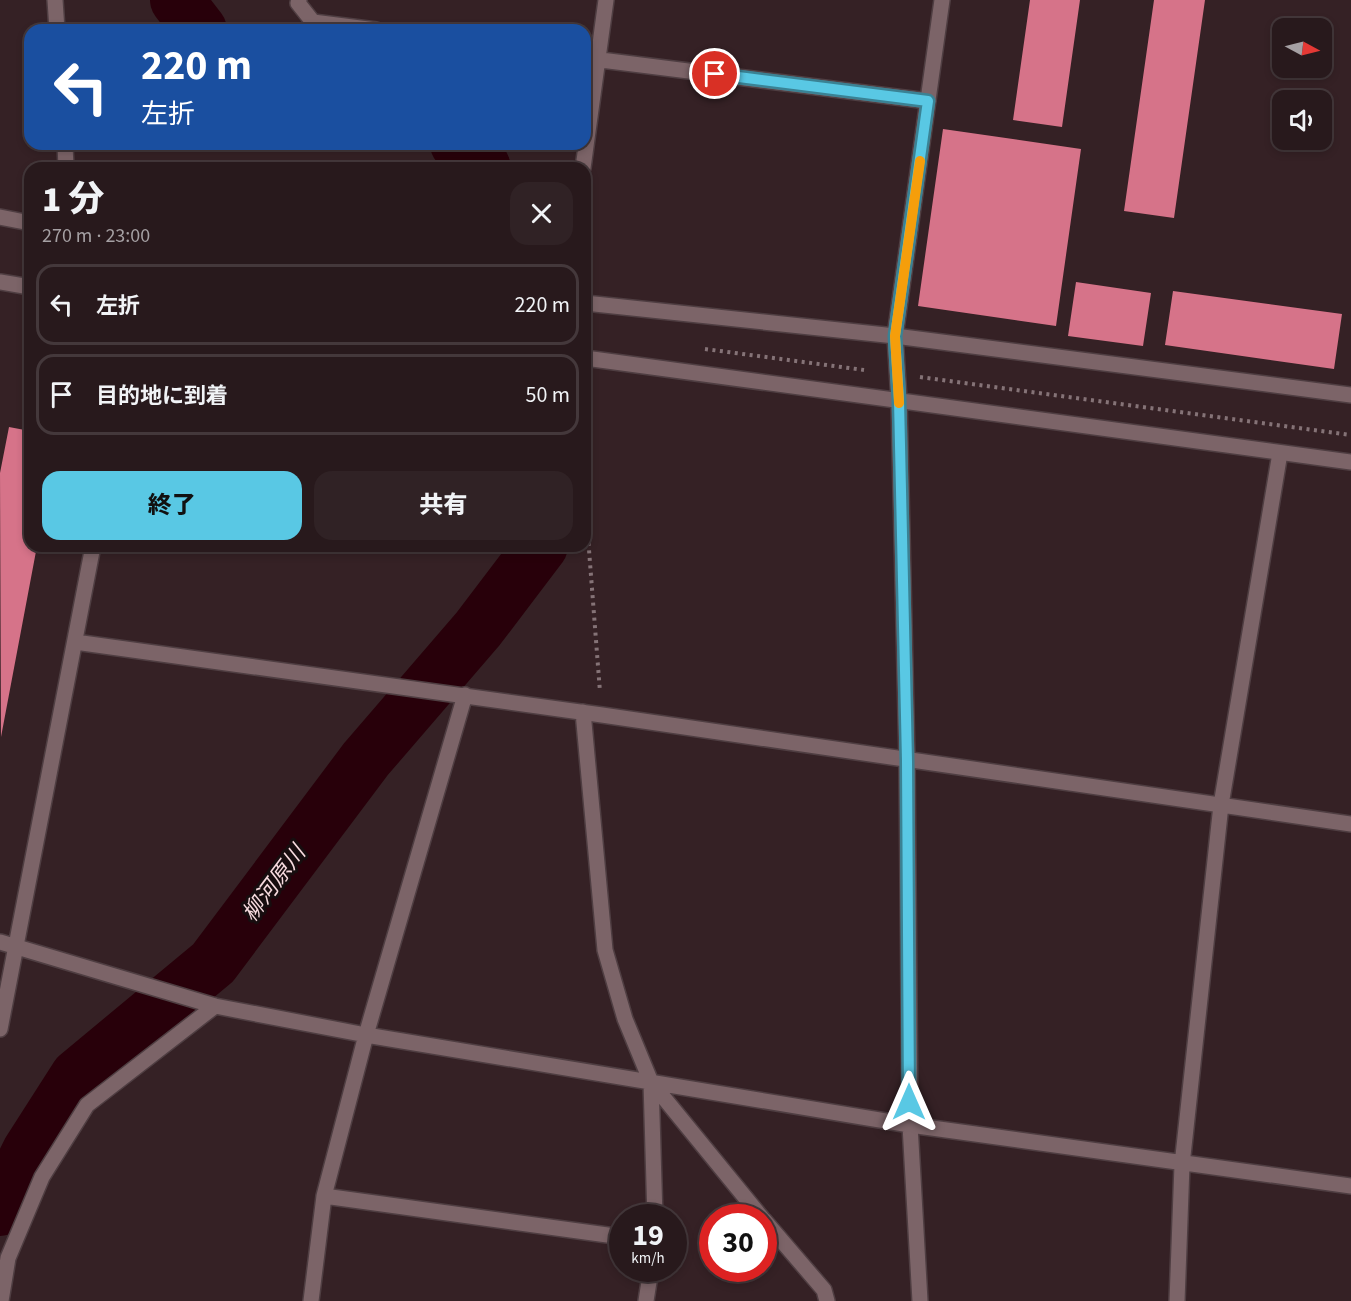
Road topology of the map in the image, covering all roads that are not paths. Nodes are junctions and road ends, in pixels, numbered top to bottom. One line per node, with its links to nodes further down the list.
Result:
1 (55, 0): 5 (street)
2 (299, 0): 6 (street)
3 (606, 0): 7 (street)
4 (942, 0): 8 (street)
5 (57, 24)
6 (329, 24)
7 (591, 58): 8 (street)
8 (928, 101): 14 (street)
9 (0, 217): 10 (street)
10 (24, 221)
11 (0, 282): 12 (street)
12 (24, 286)
13 (591, 304): 14 (street)
14 (895, 336): 16 (street); 17 (street)
15 (591, 359): 17 (street)
16 (1351, 395)
17 (899, 400): 18 (street); 24 (street)
18 (1280, 453): 19 (street); 25 (street)
19 (1351, 462)
20 (92, 552): 21 (street)
21 (75, 642): 22 (street); 28 (street)
22 (465, 695): 23 (street); 31 (street)
23 (583, 712): 24 (street); 32 (street)
24 (907, 761): 25 (street); 33 (street)
25 (1221, 805): 26 (street); 34 (street)
26 (1351, 824)
27 (0, 942): 28 (street)
28 (17, 946): 29 (street); 30 (street)
29 (211, 1005): 31 (street); 42 (street)
30 (0, 1029)
31 (366, 1035): 32 (street); 36 (street)
32 (651, 1082): 33 (street); 37 (street); 38 (street)
33 (910, 1125): 34 (street); 46 (street)
34 (1182, 1165): 35 (street); 47 (street)
35 (1351, 1186)
36 (324, 1196): 39 (street); 43 (street)
37 (655, 1204)
38 (751, 1204)
39 (609, 1235)
40 (777, 1235): 45 (street)
41 (649, 1282): 44 (street)
42 (1, 1301)
43 (310, 1301)
44 (646, 1301)
45 (827, 1301)
46 (920, 1301)
47 (1177, 1301)

